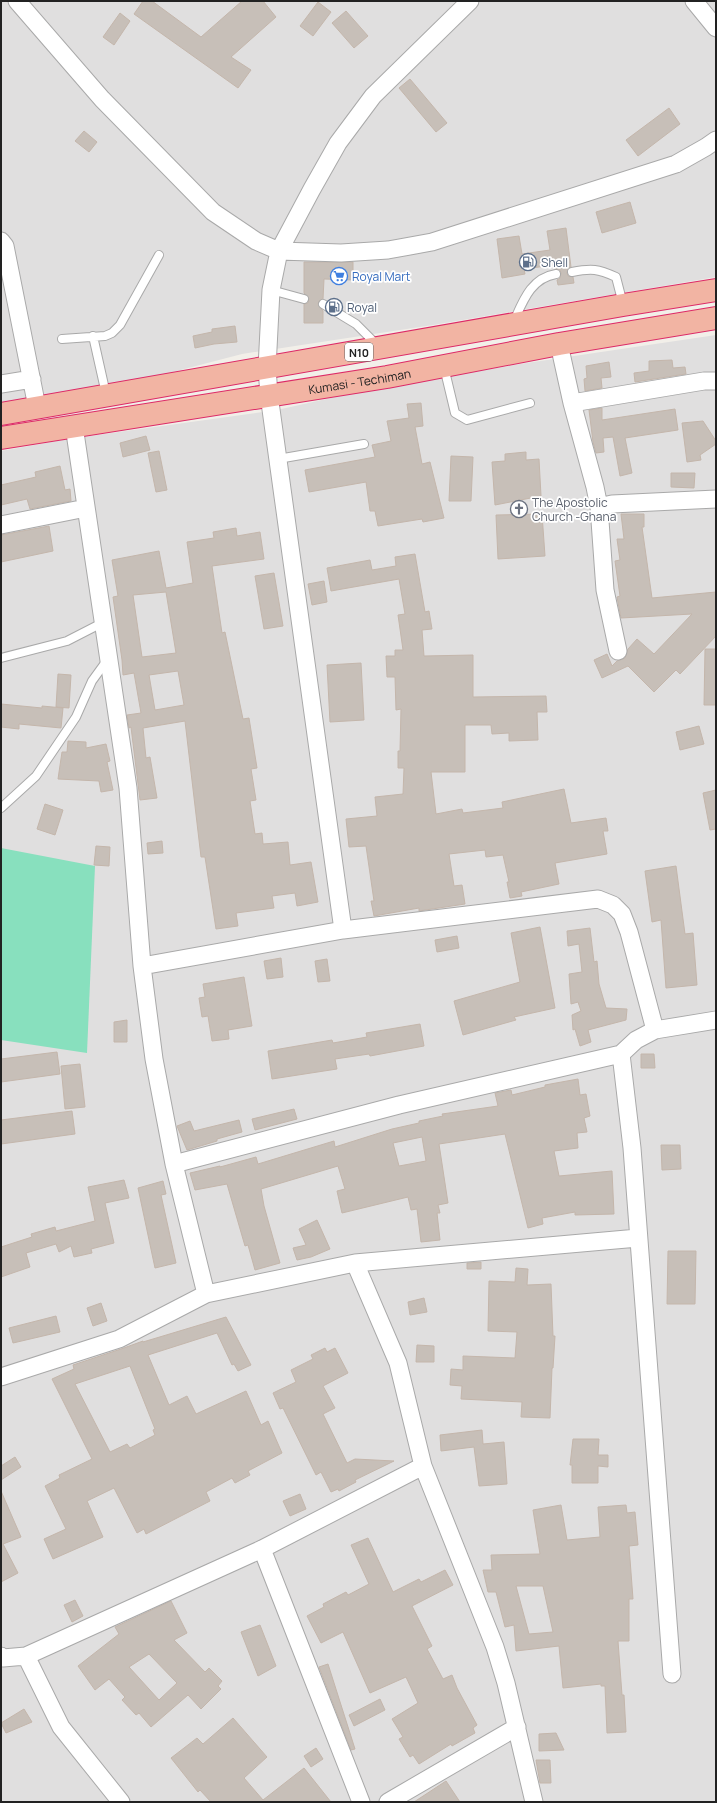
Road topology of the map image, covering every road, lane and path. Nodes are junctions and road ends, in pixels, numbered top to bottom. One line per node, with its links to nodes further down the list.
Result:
1 (17, 1): 7 (street)
2 (470, 1): 7 (street)
3 (694, 1): 4 (street)
4 (716, 28)
5 (716, 140): 7 (street)
6 (1, 240): 24 (street)
7 (279, 251): 11 (street)
8 (159, 255): 18 (lane)
9 (572, 272): 15 (lane)
10 (556, 274): 17 (lane)
11 (271, 290): 13 (lane); 23 (street)
12 (716, 290): 15 (highway, N10)
13 (304, 299)
14 (323, 304): 21 (lane)
15 (623, 305): 17 (highway, N10)
16 (716, 318): 20 (highway, Kumasi - Techiman)
17 (513, 325): 21 (highway, N10)
18 (93, 336): 19 (lane); 28 (lane)
19 (62, 339)
20 (559, 344): 22 (highway, Kumasi - Techiman); 30 (street)
21 (380, 348): 23 (highway, N10)
22 (444, 366): 27 (highway, Kumasi - Techiman); 29 (lane)
23 (267, 368): 27 (street); 28 (highway, N10)
24 (32, 378): 26 (street); 31 (street)
25 (716, 381): 30 (street)
26 (1, 384)
27 (269, 395): 33 (highway, Kumasi - Techiman); 36 (street)
28 (106, 396): 31 (highway, N10)
29 (530, 403)
30 (572, 403): 38 (street)
31 (37, 407): 32 (highway, N10)
32 (1, 414)
33 (74, 426): 34 (highway, Kumasi - Techiman); 39 (street)
34 (1, 438)
35 (364, 444): 36 (lane)
36 (278, 458): 46 (street)
37 (716, 499): 38 (street)
38 (599, 507): 42 (street)
39 (86, 508): 40 (street); 41 (street)
40 (1, 525)
41 (104, 622): 43 (lane); 44 (street)
42 (618, 651)
43 (1, 658)
44 (109, 658): 45 (lane); 47 (street)
45 (1, 808)
46 (343, 930): 47 (street); 49 (street)
47 (142, 966): 51 (street)
48 (716, 1020): 49 (street)
49 (655, 1030): 50 (street)
50 (621, 1054): 51 (street); 52 (street)
51 (174, 1164): 54 (street)
52 (638, 1238): 53 (street); 60 (street)
53 (355, 1263): 54 (street); 56 (street)
54 (206, 1294): 55 (street)
55 (1, 1377)
56 (423, 1466): 57 (street); 61 (street)
57 (262, 1549): 59 (street); 63 (street)
58 (1, 1656): 59 (street)
59 (26, 1656): 62 (street)
60 (672, 1674)
61 (517, 1727): 64 (street); 65 (street)
62 (121, 1802)
63 (361, 1802)
64 (388, 1802)
65 (534, 1802)

